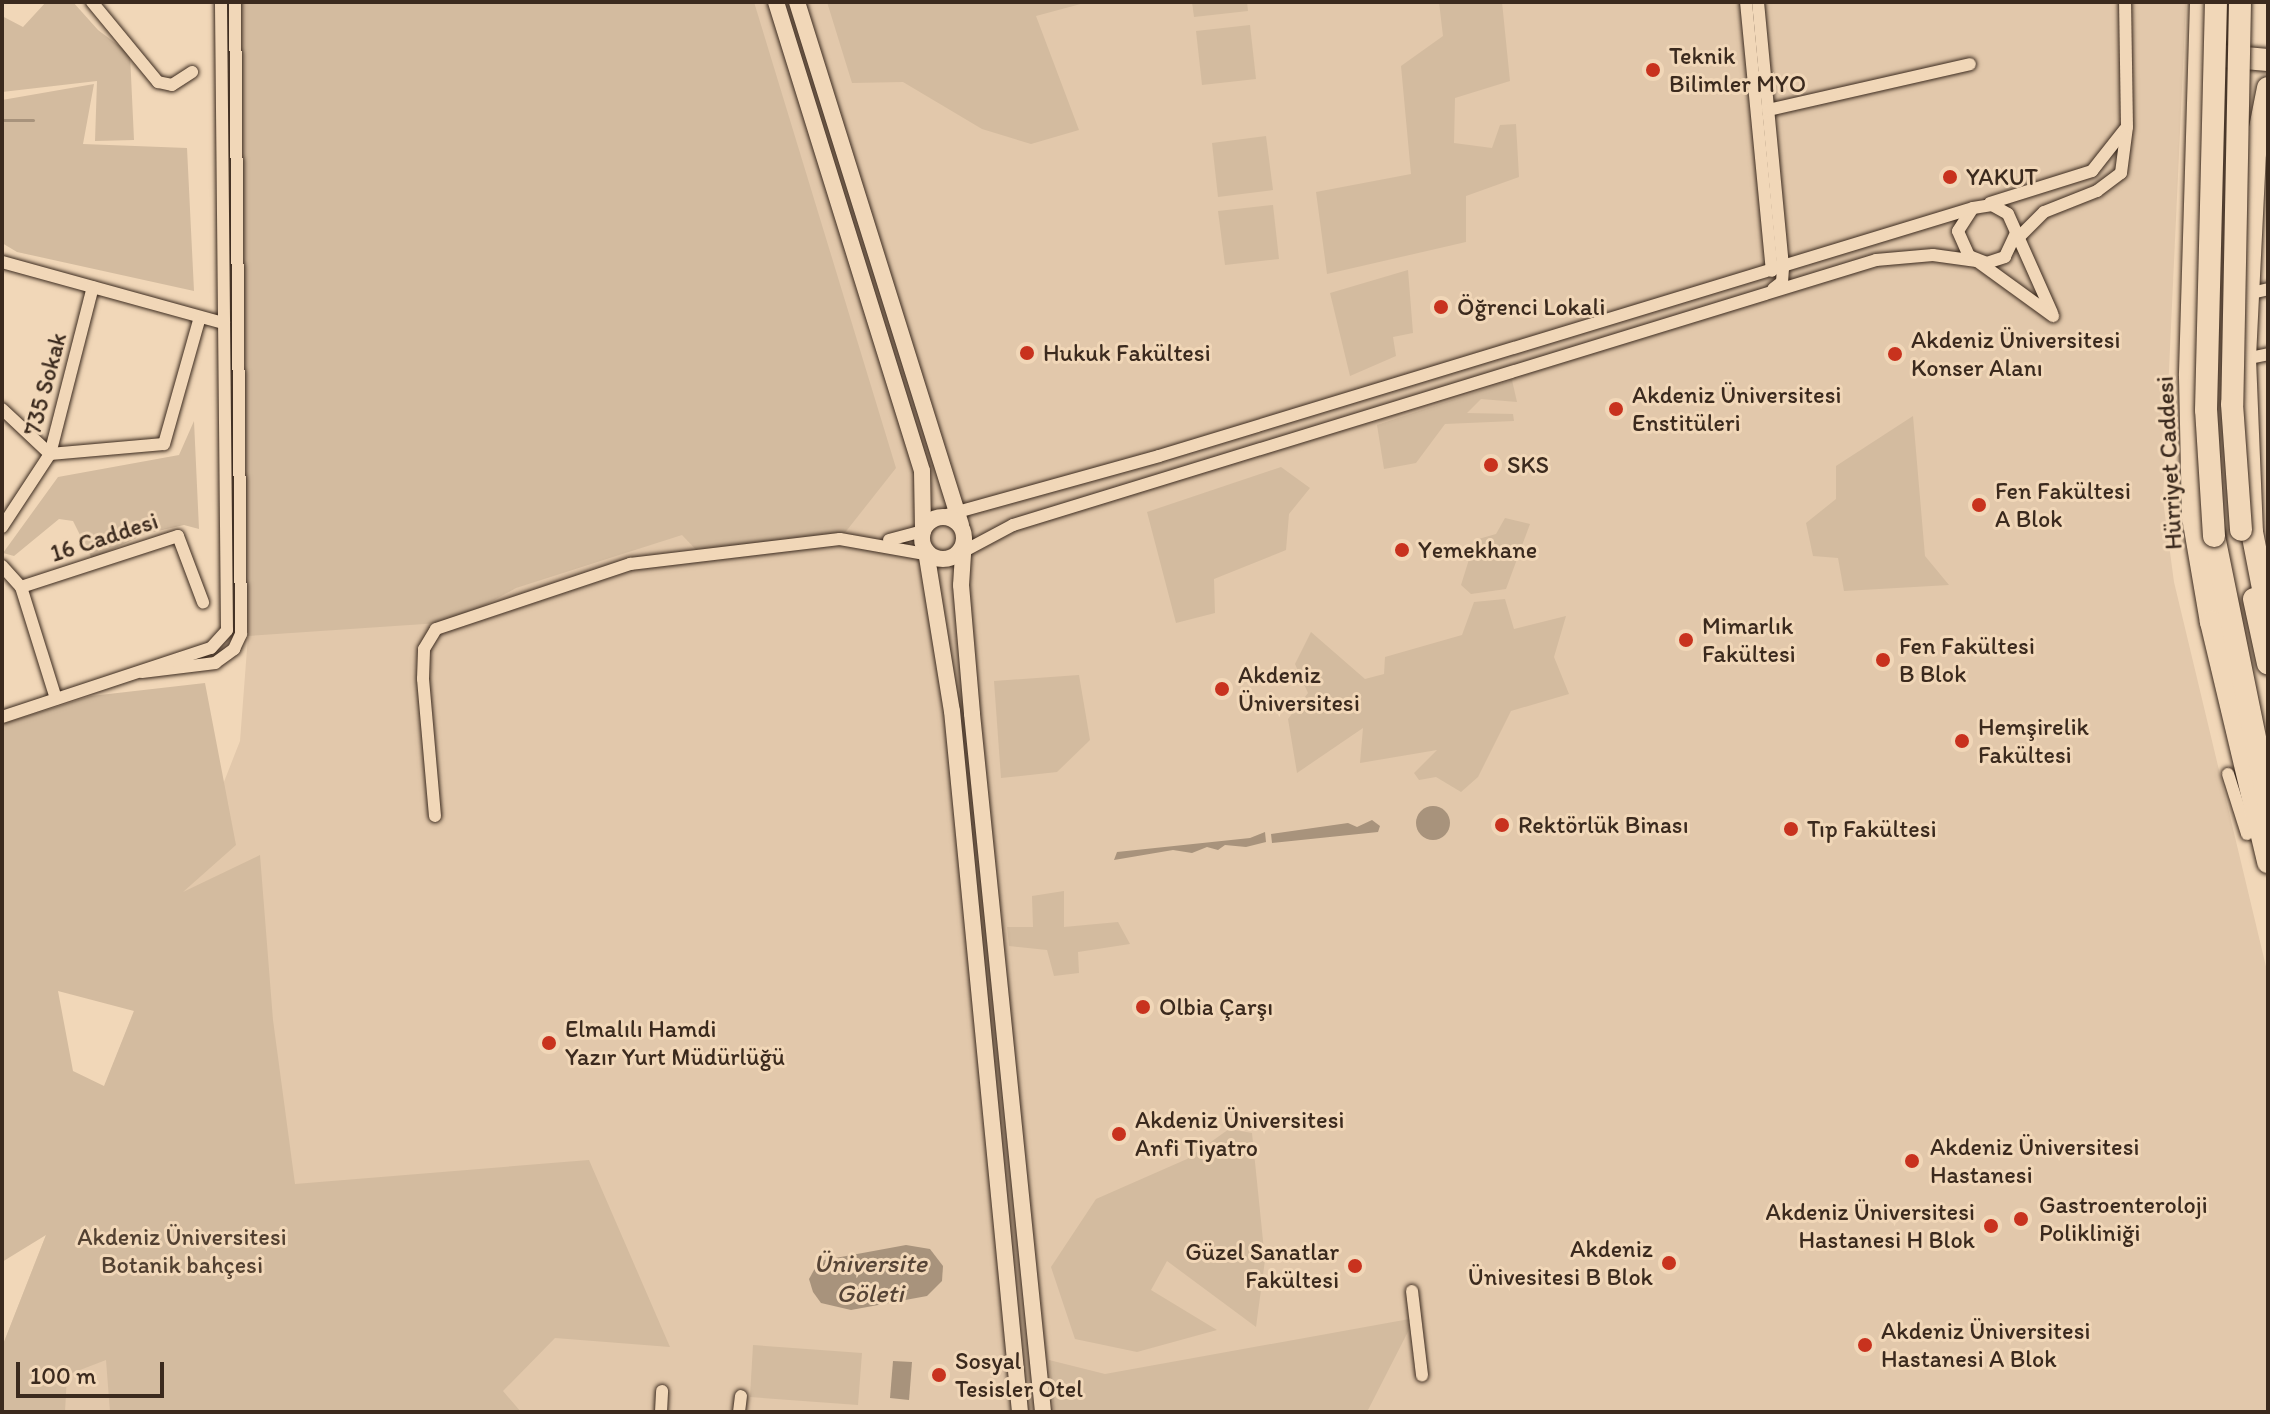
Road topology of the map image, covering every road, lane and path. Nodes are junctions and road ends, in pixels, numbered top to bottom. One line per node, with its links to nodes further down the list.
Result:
1 (92, 2): 15 (street)
2 (221, 2): 28 (street)
3 (235, 2): 44 (street)
4 (776, 2): 34 (street)
5 (797, 2): 35 (street)
6 (1746, 2): 23 (street)
7 (1758, 2): 17 (street)
8 (2125, 2): 18 (street)
9 (2201, 2): 12 (highway, Hürriyet Caddesi)
10 (2216, 2): 48 (highway, bridge)
11 (2240, 2): 43 (highway, bridge)
12 (2200, 54): 13 (highway); 51 (highway, Hürriyet Caddesi)
13 (2268, 60)
14 (1970, 64): 17 (street)
15 (192, 72)
16 (2268, 88): 25 (highway)
17 (1768, 110): 23 (street)
18 (2127, 127): 19 (street); 20 (street)
19 (1978, 206): 20 (street); 21 (street); 23 (street)
20 (2016, 236): 21 (street); 21 (street)
21 (1977, 261): 26 (street)
22 (2, 262): 24 (street)
23 (1778, 269): 26 (street); 35 (street)
24 (93, 287): 27 (street); 32 (street, 735 Sokak)
25 (2257, 292): 30 (highway)
26 (1746, 301): 35 (street)
27 (199, 320): 28 (street); 32 (street)
28 (224, 323): 44 (street)
29 (2268, 354): 30 (street)
30 (2245, 359): 38 (highway)
31 (2, 409): 32 (street)
32 (50, 454): 33 (street, 735 Sokak)
33 (2, 527)
34 (923, 531): 35 (street); 36 (street); 37 (street)
35 (957, 534): 37 (street); 52 (street)
36 (874, 541): 37 (street); 49 (street)
37 (929, 554): 53 (street)
38 (2262, 556): 41 (highway)
39 (2, 566): 40 (street)
40 (21, 587): 42 (street, 16 Caddesi); 45 (street)
41 (2267, 600)
42 (203, 602)
43 (2268, 664)
44 (142, 672): 45 (street)
45 (56, 699): 46 (street)
46 (2, 717)
47 (2228, 774): 50 (street)
48 (2268, 802)
49 (435, 816)
50 (2247, 834)
51 (2268, 862)
52 (1029, 1268): 53 (street); 61 (street)
53 (1006, 1271): 60 (street)
54 (1412, 1291): 55 (street)
55 (1422, 1375)
56 (662, 1391): 58 (street)
57 (741, 1396): 59 (street)
58 (661, 1412)
59 (739, 1412)
60 (1020, 1412)
61 (1043, 1412)

